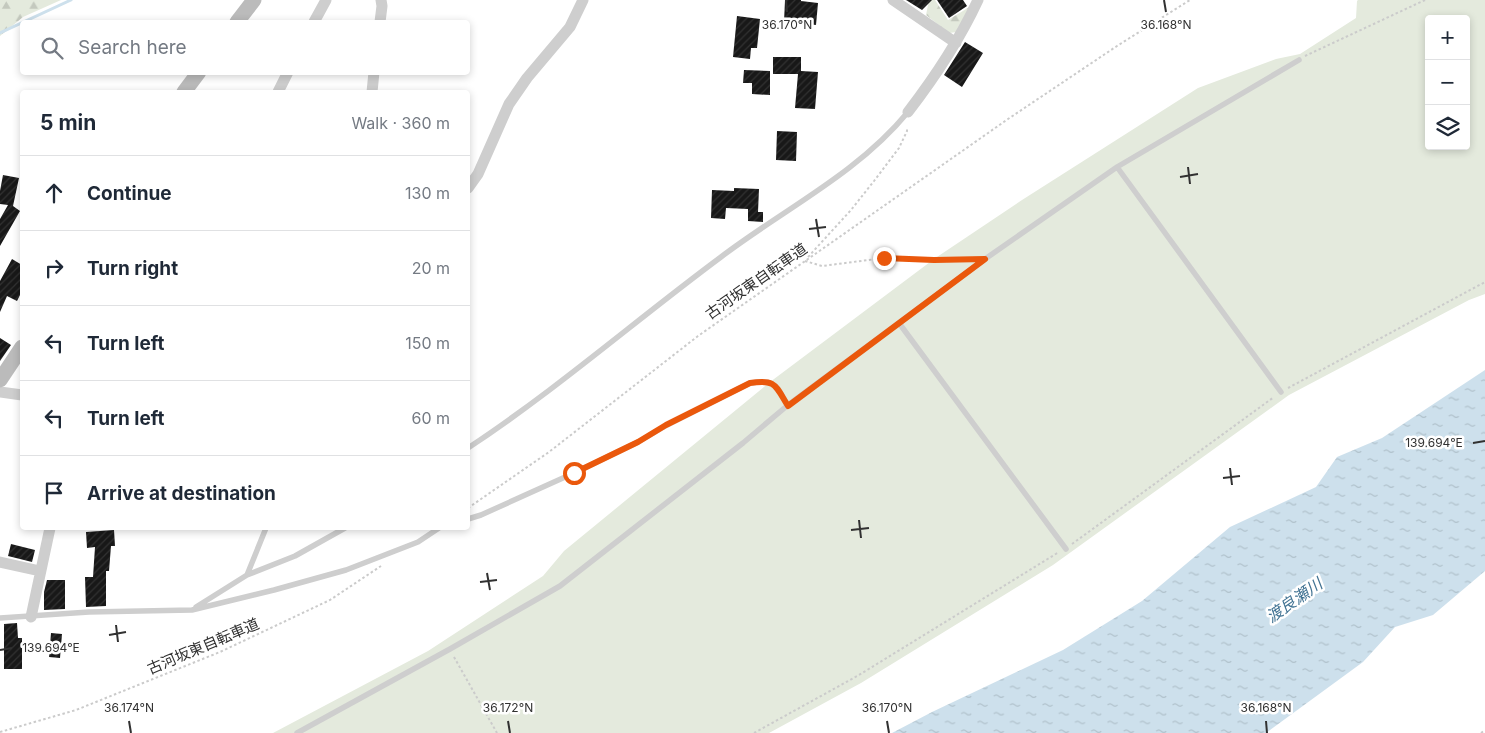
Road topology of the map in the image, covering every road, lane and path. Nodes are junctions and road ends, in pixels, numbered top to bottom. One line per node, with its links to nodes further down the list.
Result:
1 (254, 0): 9 (street)
2 (326, 0): 10 (street)
3 (381, 0): 11 (street)
4 (583, 0): 22 (street)
5 (893, 0): 12 (street)
6 (978, 0): 12 (street)
7 (1190, 0): 24 (path, 古河坂東自転車道)
8 (1425, 0): 13 (path)
9 (238, 20)
10 (315, 20)
11 (380, 20)
12 (956, 43): 20 (street)
13 (1298, 60): 21 (lane)
14 (197, 75): 17 (street)
15 (286, 75): 18 (street)
16 (374, 75): 19 (street)
17 (186, 90)
18 (279, 90)
19 (372, 90)
20 (908, 112): 24 (path); 33 (lane)
21 (1117, 167): 23 (lane); 30 (lane)
22 (470, 185)
23 (985, 259): 24 (path); 26 (lane)
24 (805, 260): 34 (path, 古河坂東自転車道)
25 (1485, 282): 30 (path)
26 (899, 323): 32 (lane); 40 (lane)
27 (20, 351): 28 (street)
28 (0, 380)
29 (0, 392): 31 (street)
30 (1280, 392): 40 (path)
31 (20, 395)
32 (788, 406): 35 (lane); 48 (lane)
33 (470, 447)
34 (470, 507)
35 (470, 518)
36 (50, 530): 43 (street)
37 (265, 530): 44 (lane)
38 (340, 530): 44 (lane)
39 (436, 530): 45 (lane)
40 (1066, 549): 53 (path)
41 (0, 562): 43 (street)
42 (387, 563): 50 (path, 古河坂東自転車道)
43 (40, 571): 46 (street)
44 (247, 575): 45 (lane)
45 (192, 610): 46 (lane)
46 (30, 616): 47 (lane)
47 (0, 618)
48 (450, 649): 51 (lane); 52 (path)
49 (1485, 730): 54 (path)
50 (0, 732)
51 (297, 733)
52 (497, 733)
53 (754, 733)
54 (1481, 733)

